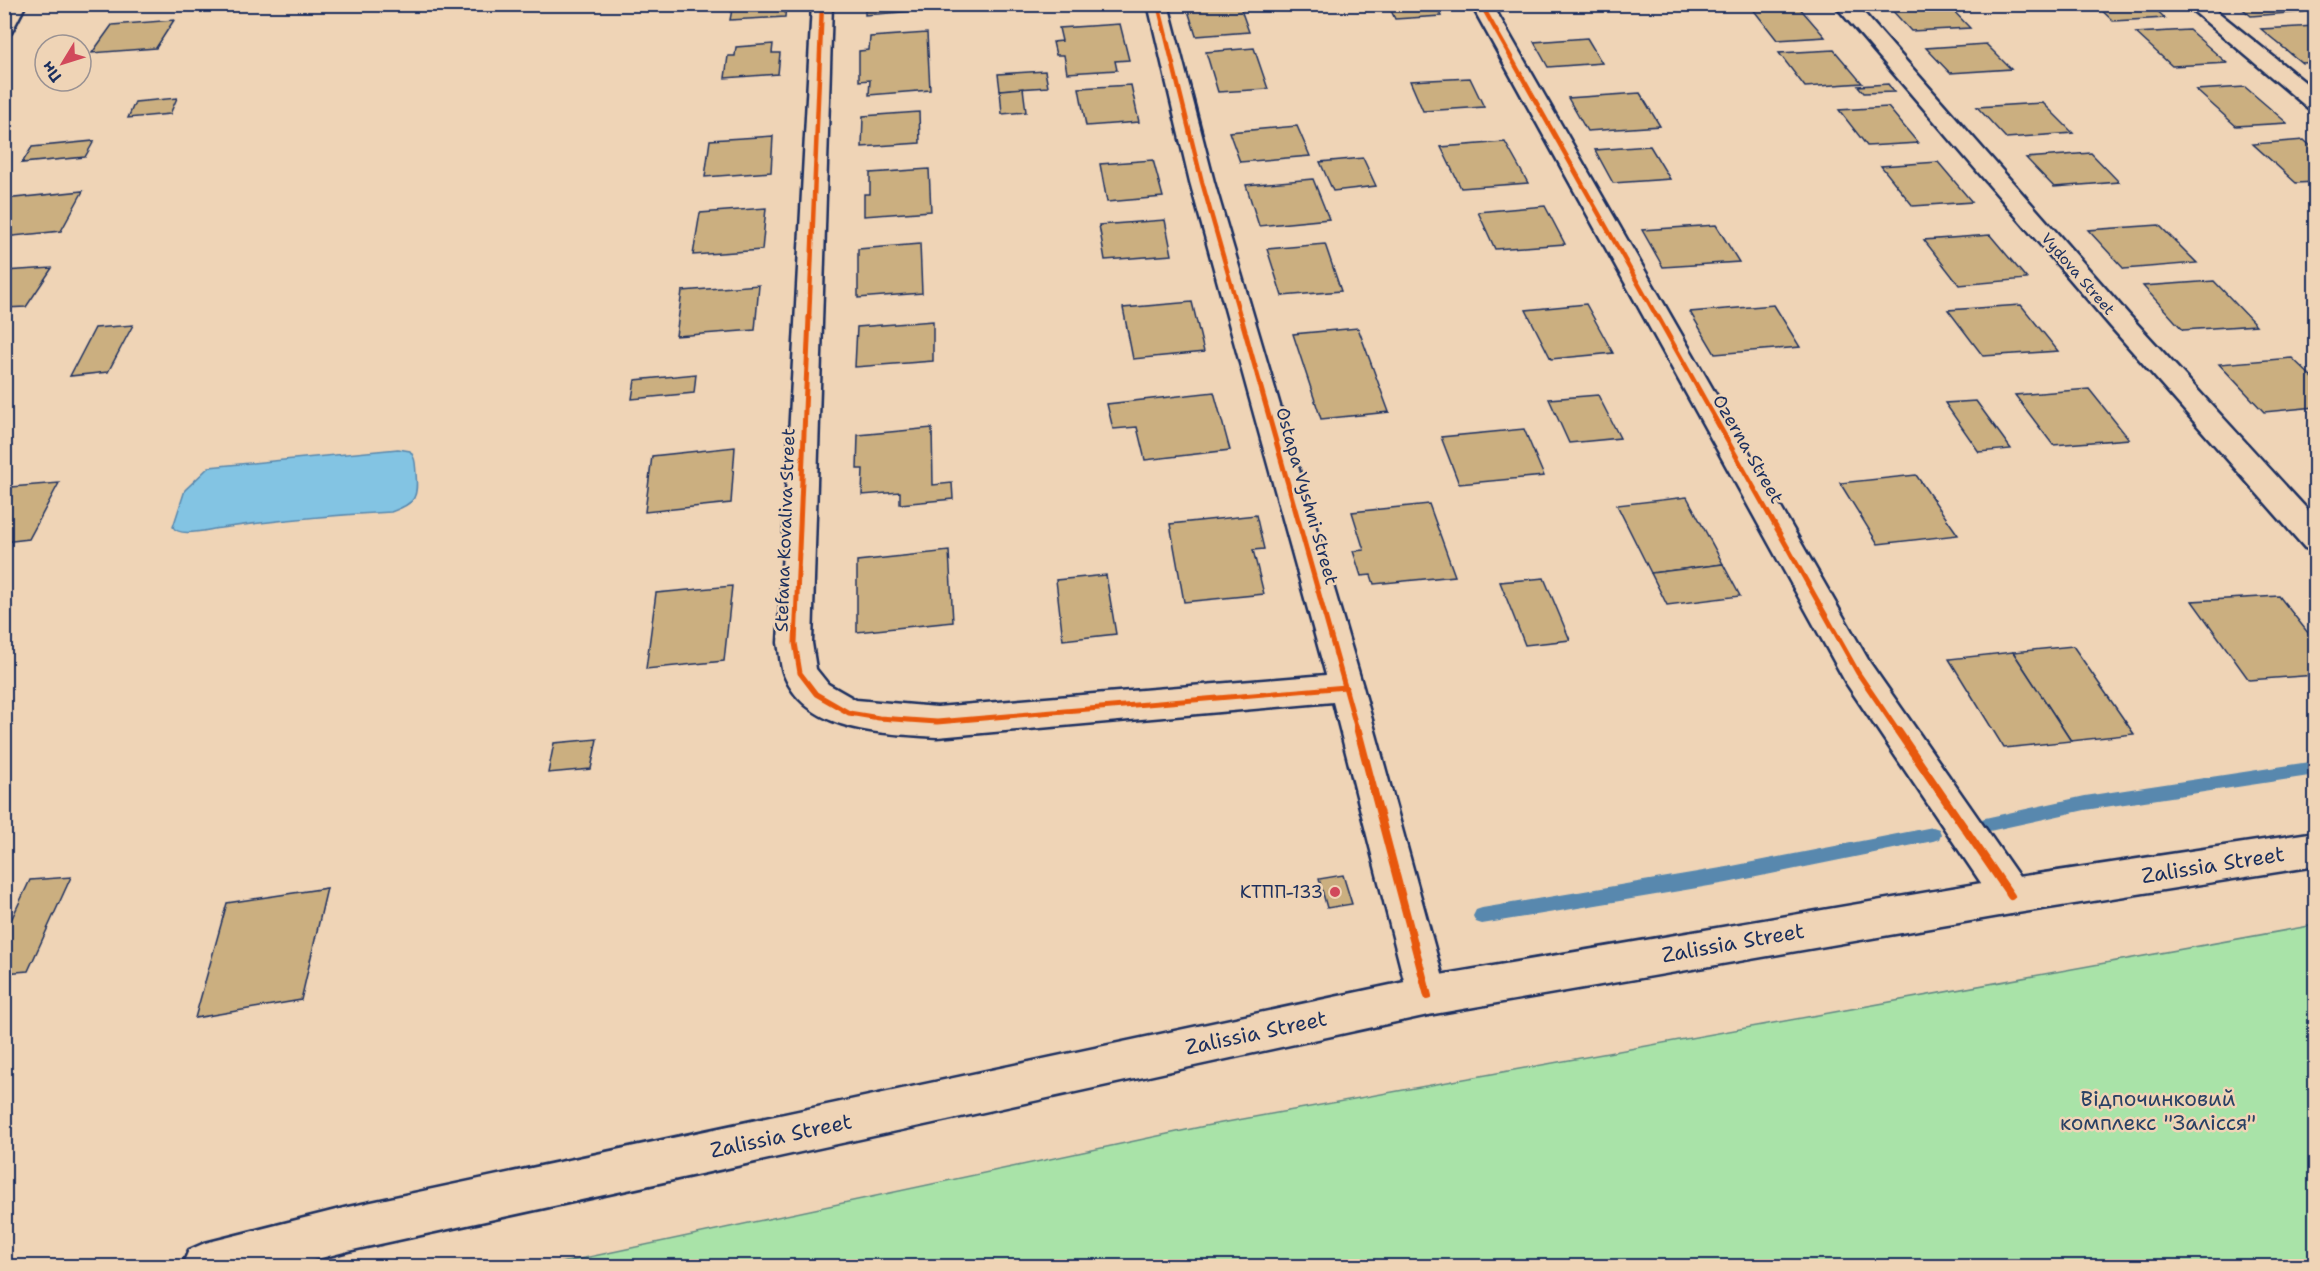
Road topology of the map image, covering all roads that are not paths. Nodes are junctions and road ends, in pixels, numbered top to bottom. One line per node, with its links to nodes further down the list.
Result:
1 (16, 4): 7 (street)
2 (822, 4): 10 (street, Stefana Kovaliva Street)
3 (1158, 4): 10 (street, Ostapa Vyshni Street)
4 (1481, 4): 12 (street, Ozerna Street)
5 (1844, 4): 9 (street, Vydova Street)
6 (2195, 4): 8 (street)
7 (4, 29)
8 (2316, 103)
9 (2316, 540)
10 (1346, 687): 13 (street, Ostapa Vyshni Street)
11 (2316, 849): 12 (street, Zalissia Street)
12 (2011, 896): 13 (street, Zalissia Street)
13 (1428, 996): 14 (street, Zalissia Street)
14 (205, 1266)

